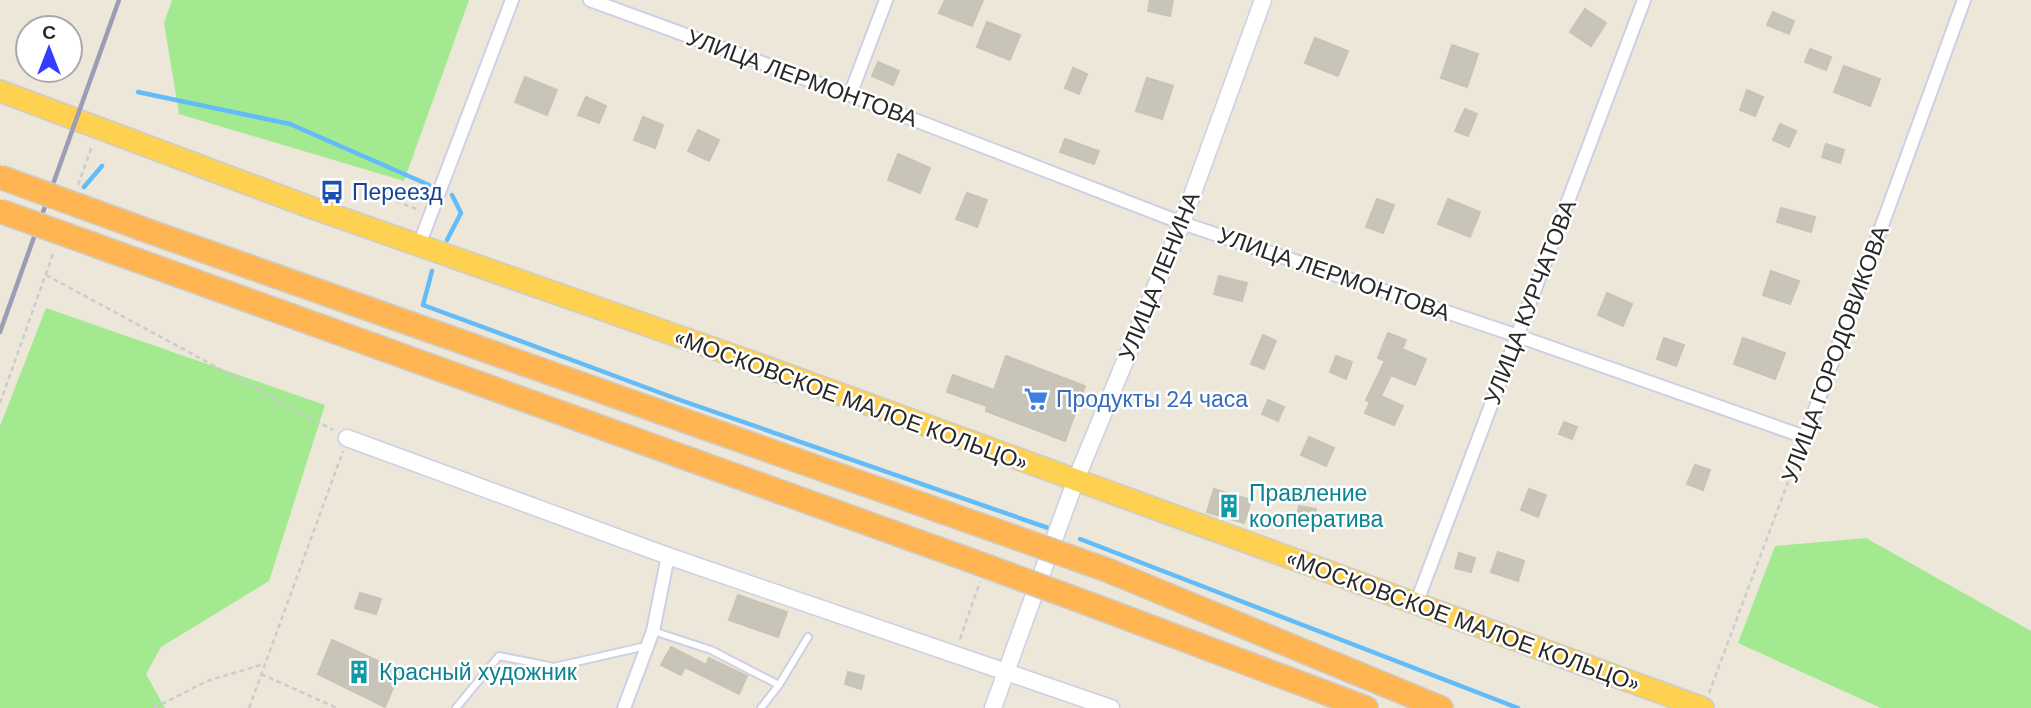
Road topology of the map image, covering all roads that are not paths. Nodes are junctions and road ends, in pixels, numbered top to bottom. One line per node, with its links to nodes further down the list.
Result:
1 (512, 0): 12 (street)
2 (590, 0): 8 (street, УЛИЦА ЛЕРМОНТОВА)
3 (886, 0): 8 (street)
4 (1263, 0): 11 (street, УЛИЦА ЛЕНИНА)
5 (1644, 0): 13 (street, УЛИЦА КУРЧАТОВА)
6 (1964, 0): 14 (street, УЛИЦА ГОРОДОВИКОВА)
7 (0, 91): 12 (highway, «МОСКОВСКОЕ МАЛОЕ КОЛЬЦО»)
8 (850, 94): 11 (street, УЛИЦА ЛЕРМОНТОВА)
9 (0, 177): 31 (highway, bridge)
10 (0, 211): 30 (highway, bridge)
11 (1182, 223): 13 (street, УЛИЦА ЛЕРМОНТОВА); 16 (street, УЛИЦА ЛЕНИНА)
12 (419, 245): 16 (highway, «МОСКОВСКОЕ МАЛОЕ КОЛЬЦО»)
13 (1518, 336): 14 (street, УЛИЦА ЛЕРМОНТОВА); 18 (street, УЛИЦА КУРЧАТОВА)
14 (1805, 437)
15 (348, 438): 17 (street)
16 (1075, 482): 18 (highway, «МОСКОВСКОЕ МАЛОЕ КОЛЬЦО»); 22 (street, УЛИЦА ЛЕНИНА)
17 (667, 556): 19 (street); 22 (street)
18 (1416, 604): 24 (highway, «МОСКОВСКОЕ МАЛОЕ КОЛЬЦО»)
19 (653, 631): 21 (street); 23 (lane)
20 (808, 637): 23 (lane)
21 (648, 645): 25 (lane); 26 (street)
22 (1007, 671): 28 (street, УЛИЦА ЛЕНИНА); 29 (street)
23 (779, 685): 27 (lane)
24 (1706, 702)
25 (456, 708)
26 (624, 708)
27 (761, 708)
28 (993, 708)
29 (1111, 708)
30 (1366, 708)
31 (1441, 708)

